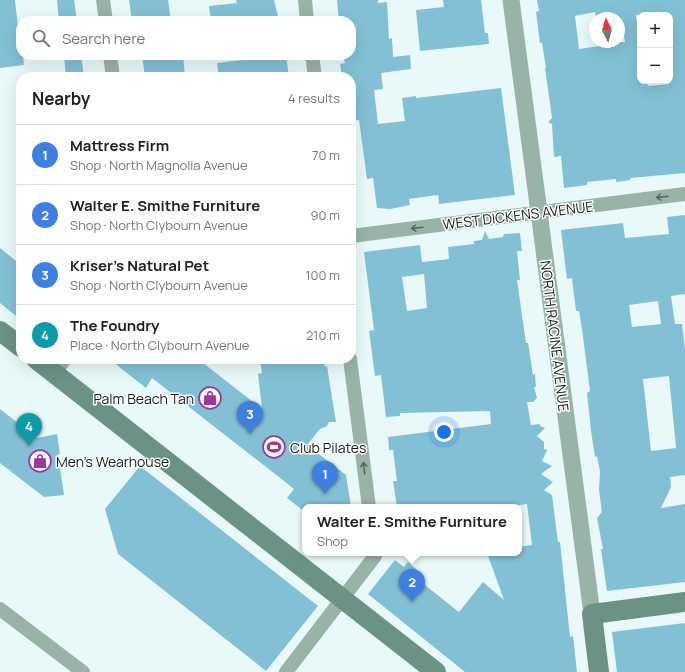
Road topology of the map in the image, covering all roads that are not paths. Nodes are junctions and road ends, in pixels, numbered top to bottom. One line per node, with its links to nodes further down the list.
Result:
1 (103, 0): 4 (street)
2 (305, 0): 5 (street)
3 (511, 0): 11 (street, NORTH RACINE AVENUE)
4 (105, 16)
5 (307, 16)
6 (111, 60): 8 (street)
7 (312, 60): 9 (street)
8 (112, 72)
9 (314, 72)
10 (685, 194): 11 (street, WEST DICKENS AVENUE, one-way to 11)
11 (539, 213): 12 (street, WEST DICKENS AVENUE, one-way to 12); 22 (street, NORTH RACINE AVENUE)
12 (356, 235)
13 (0, 331): 14 (main road)
14 (16, 343)
15 (351, 364): 17 (street, one-way to 15)
16 (60, 366): 19 (main road)
17 (368, 504)
18 (374, 556): 19 (street)
19 (342, 599): 24 (street); 25 (main road)
20 (685, 602): 22 (main road)
21 (0, 609): 23 (street)
22 (592, 614): 26 (main road, NORTH RACINE AVENUE)
23 (83, 672)
24 (286, 672)
25 (436, 672)
26 (599, 672)

